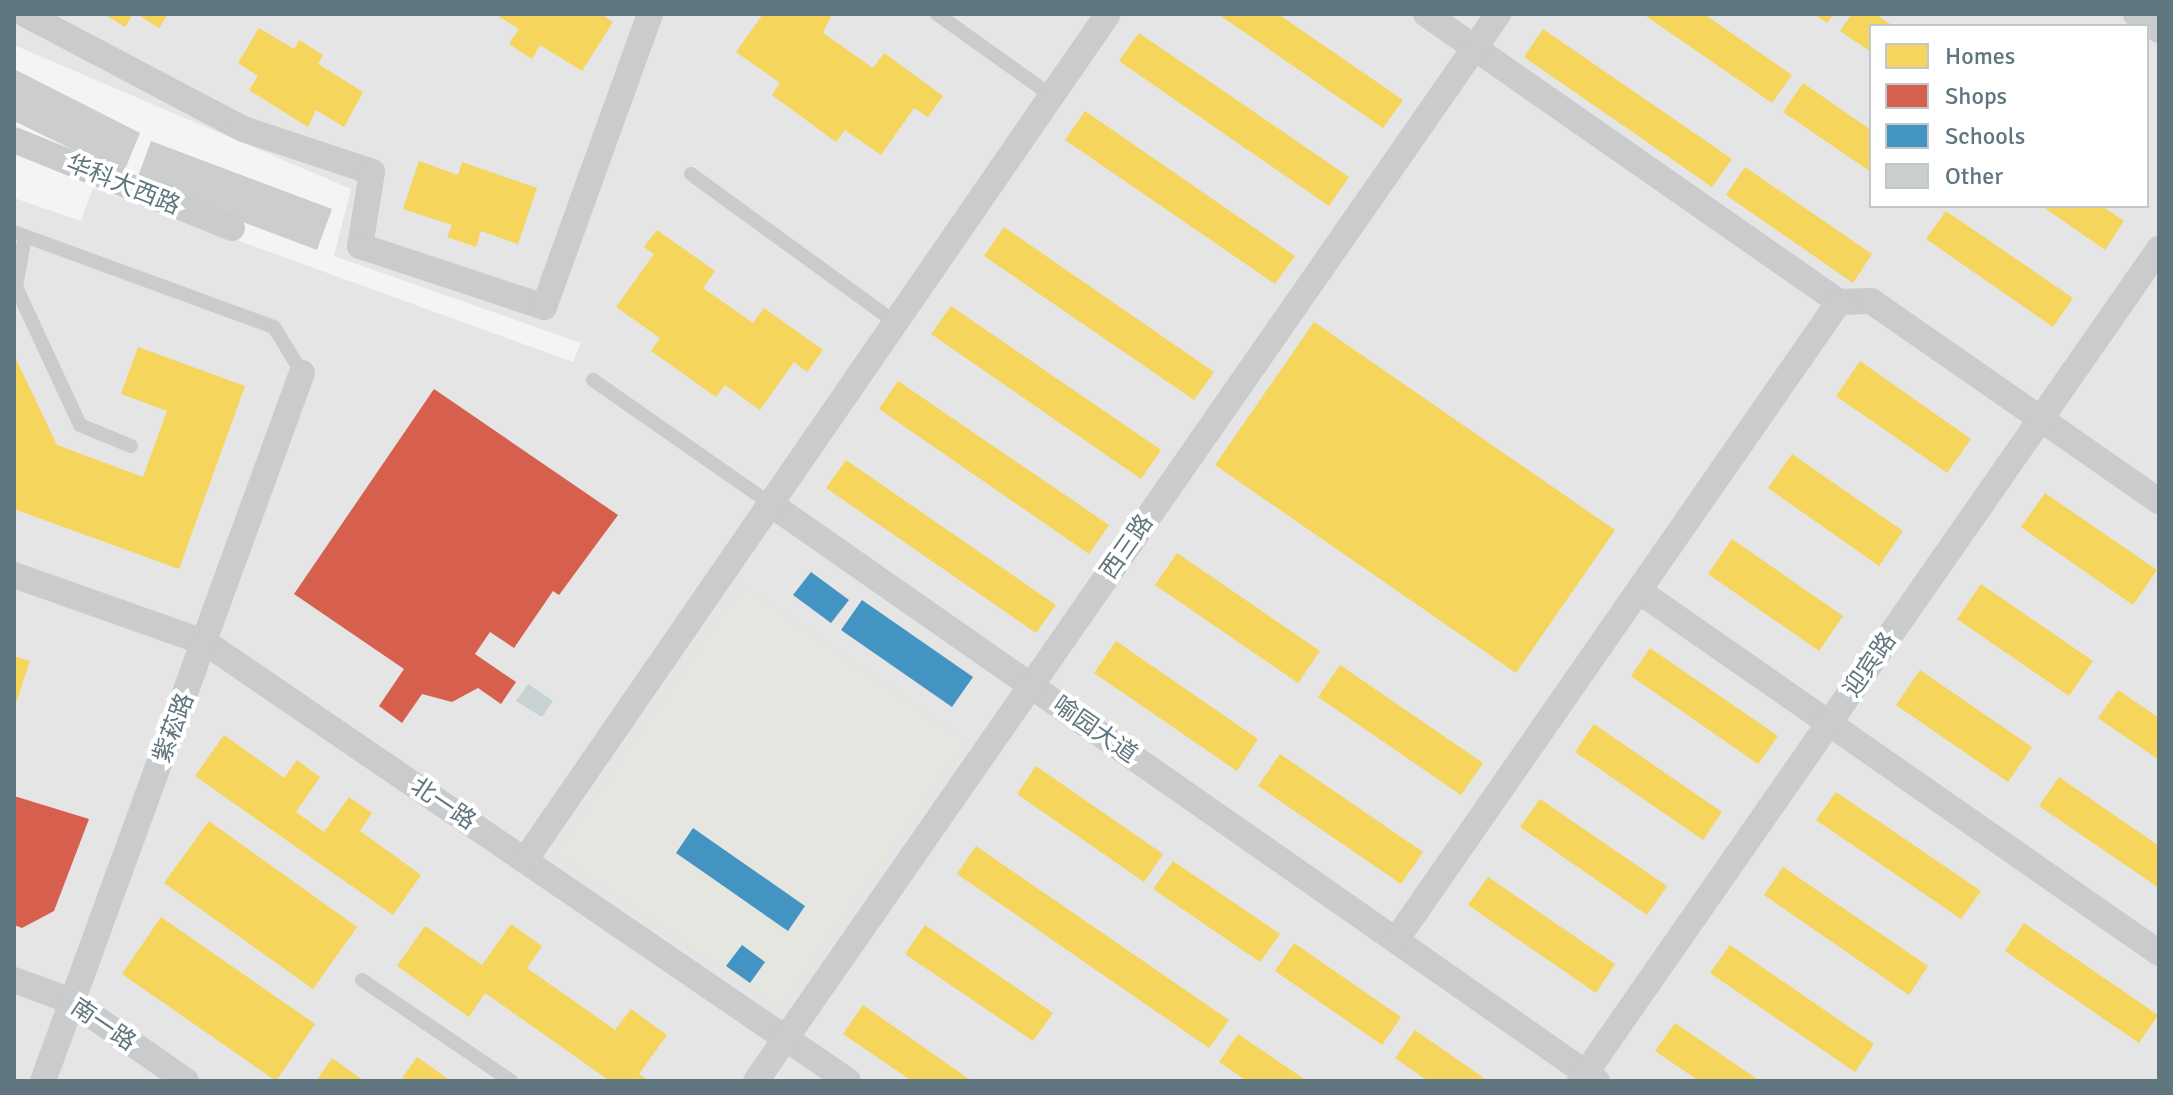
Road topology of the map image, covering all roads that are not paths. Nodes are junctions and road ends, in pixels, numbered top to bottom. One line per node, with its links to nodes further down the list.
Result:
1 (25, 14): 2 (street)
2 (650, 14)
3 (937, 14): 10 (lane)
4 (1108, 14): 10 (street)
5 (1426, 14): 9 (street)
6 (1498, 14): 9 (street, 西三路)
7 (2136, 14): 8 (street)
8 (2159, 30)
9 (1474, 48): 16 (street); 27 (street, 西三路)
10 (1052, 96): 17 (street)
11 (14, 140): 13 (street, 华科大西路)
12 (691, 174): 17 (lane)
13 (232, 228)
14 (20, 234): 18 (lane); 21 (lane)
15 (2159, 249): 20 (street, 迎宾路)
16 (1839, 302): 20 (street); 25 (street)
17 (896, 323): 23 (street)
18 (302, 373): 26 (street, 紫菘路)
19 (593, 380): 23 (lane, 喻园大道)
20 (2041, 419): 22 (street); 28 (street, 迎宾路)
21 (131, 446)
22 (2159, 501)
23 (772, 505): 27 (street, 喻园大道); 29 (street)
24 (14, 575): 26 (street, 北一路)
25 (1639, 591): 28 (street); 30 (street)
26 (206, 643): 29 (street, 北一路); 34 (street, 紫菘路)
27 (1031, 685): 30 (street, 喻园大道); 35 (street, 西三路)
28 (1829, 723): 31 (street); 36 (street, 迎宾路)
29 (525, 860): 35 (street, 北一路)
30 (1396, 940): 36 (street, 喻园大道)
31 (2159, 953)
32 (14, 980): 34 (street, 南一路)
33 (362, 980): 39 (lane)
34 (71, 1001): 37 (street, 紫菘路); 38 (street, 南一路)
35 (785, 1038): 40 (street, 西三路); 41 (street, 北一路)
36 (1588, 1078)
37 (43, 1081)
38 (186, 1081)
39 (511, 1081)
40 (756, 1081)
41 (848, 1081)

